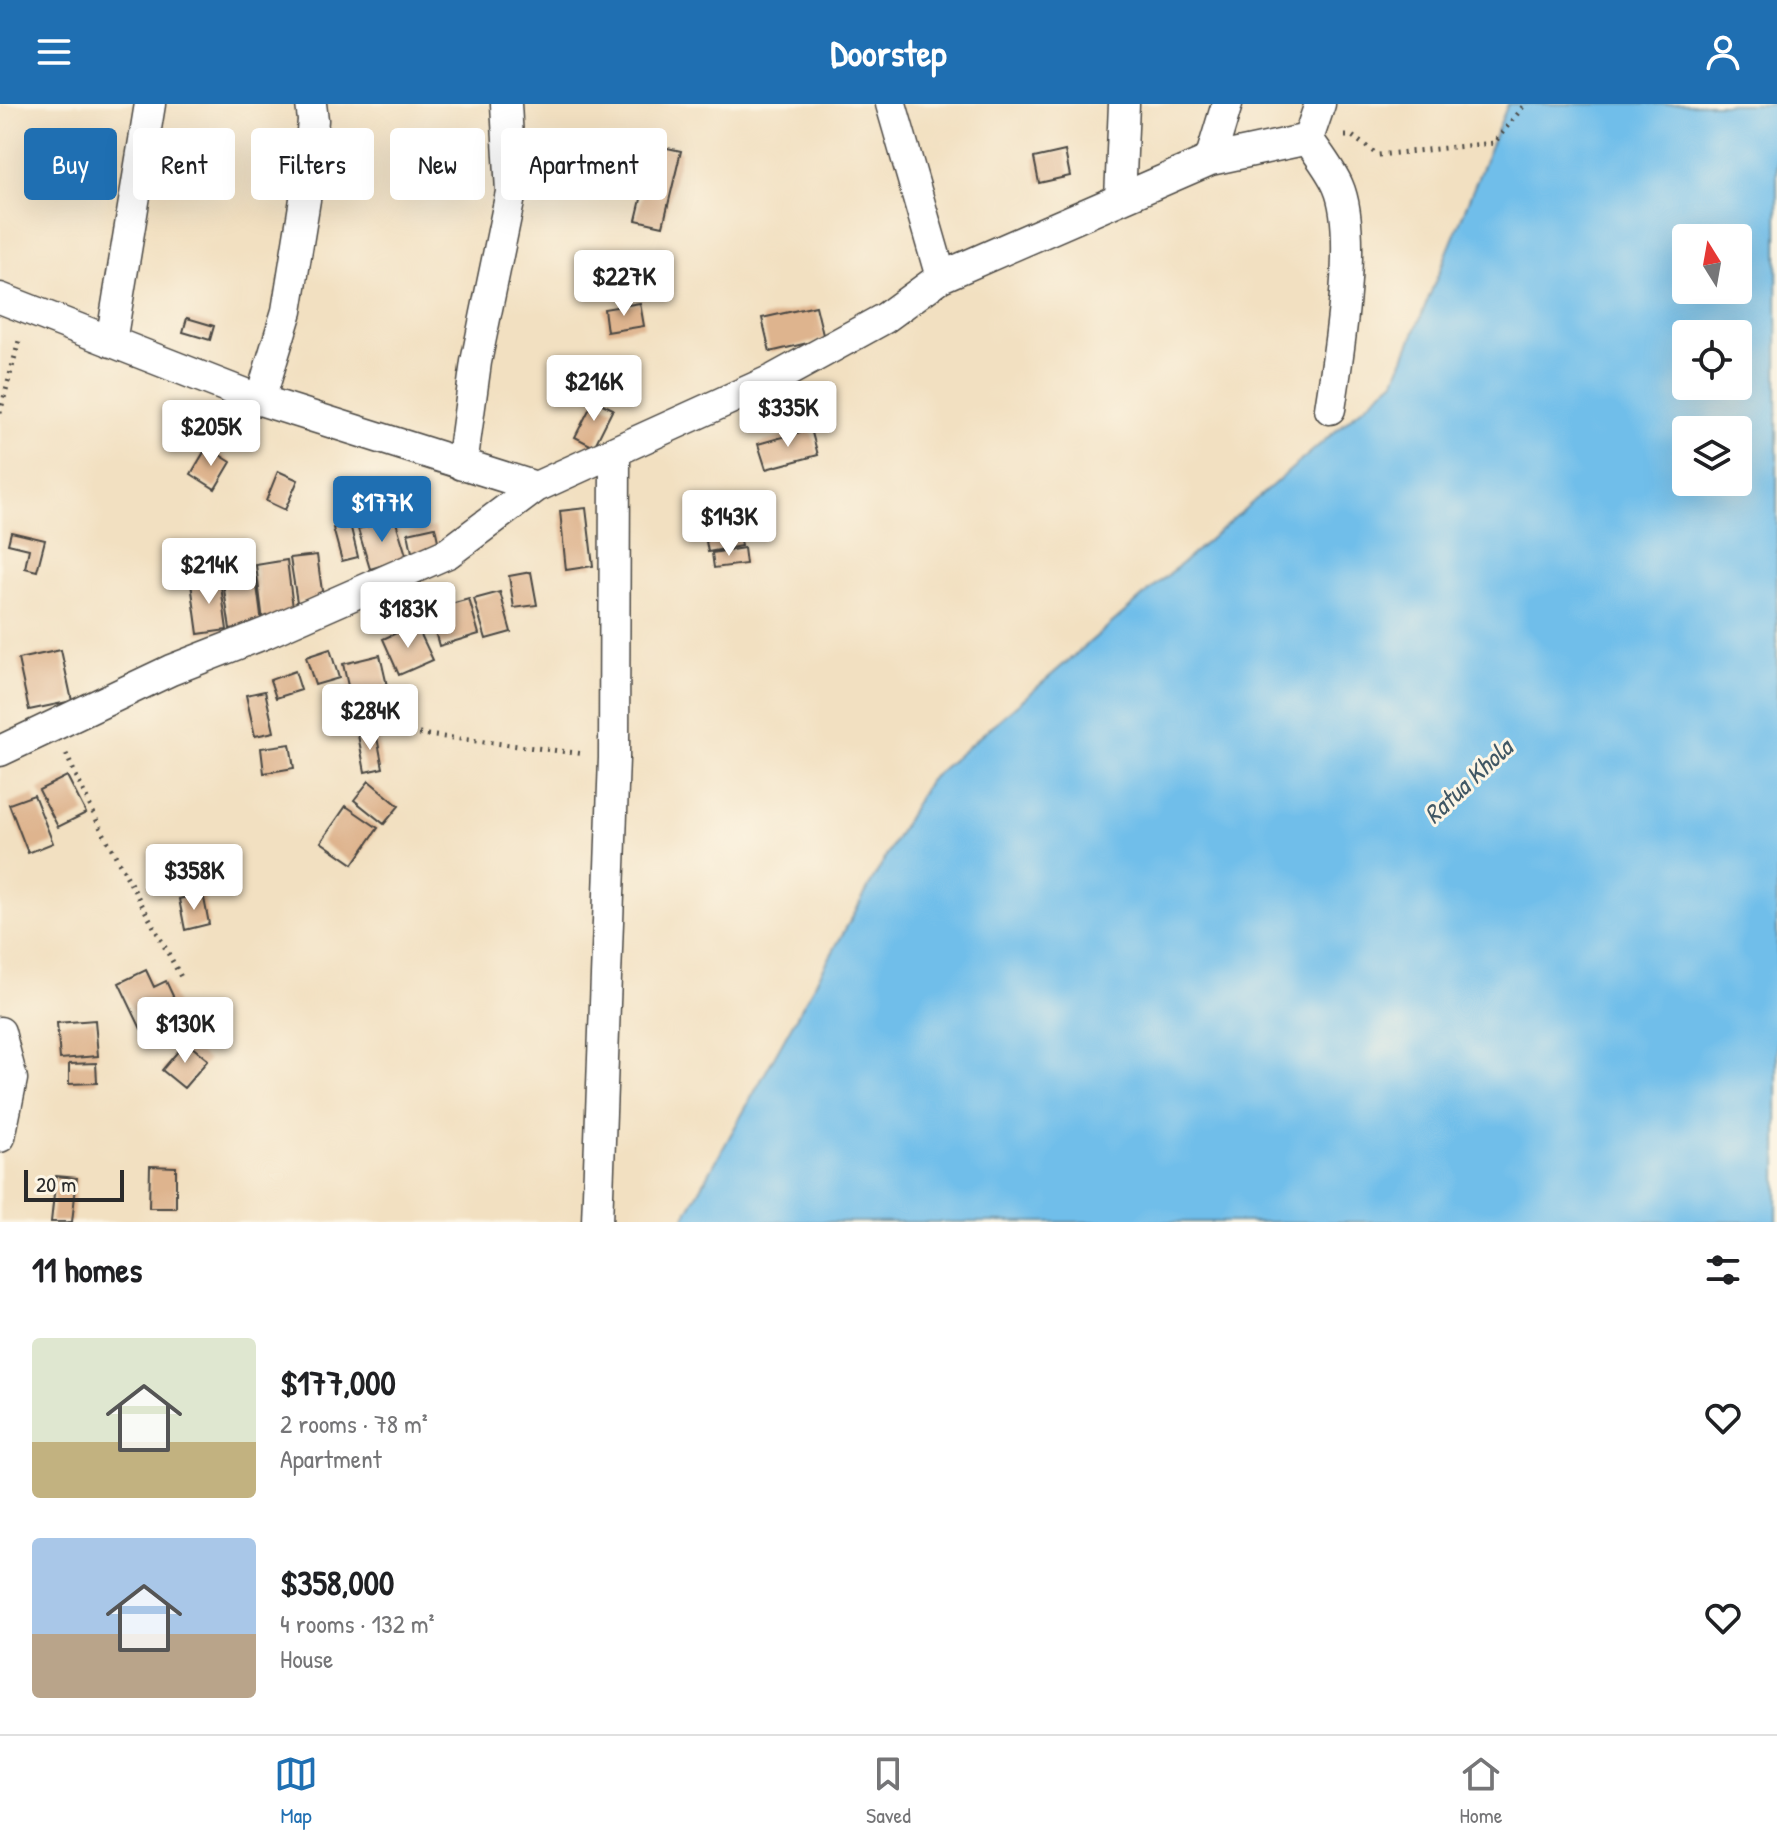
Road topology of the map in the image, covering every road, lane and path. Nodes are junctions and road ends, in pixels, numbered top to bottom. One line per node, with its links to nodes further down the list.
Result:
1 (150, 104): 14 (street)
2 (311, 104): 15 (street)
3 (506, 104): 19 (street)
4 (891, 104): 12 (street)
5 (1124, 104): 11 (street)
6 (1227, 104): 10 (street)
7 (1320, 104): 9 (street)
8 (1525, 104): 9 (path)
9 (1308, 139): 10 (street); 16 (street)
10 (1210, 160): 11 (street)
11 (1120, 199): 12 (street)
12 (941, 277): 18 (street)
13 (13, 304): 14 (street); 17 (path)
14 (111, 342): 15 (street)
15 (260, 400): 19 (street)
16 (1330, 409)
17 (0, 413)
18 (615, 453): 20 (street); 24 (street)
19 (462, 465): 20 (street)
20 (536, 487): 21 (street)
21 (54, 726): 23 (street); 25 (path)
22 (419, 734): 24 (path)
23 (0, 751)
24 (614, 758): 28 (street)
25 (181, 977)
26 (0, 1032): 27 (street)
27 (0, 1137)
28 (597, 1222)

